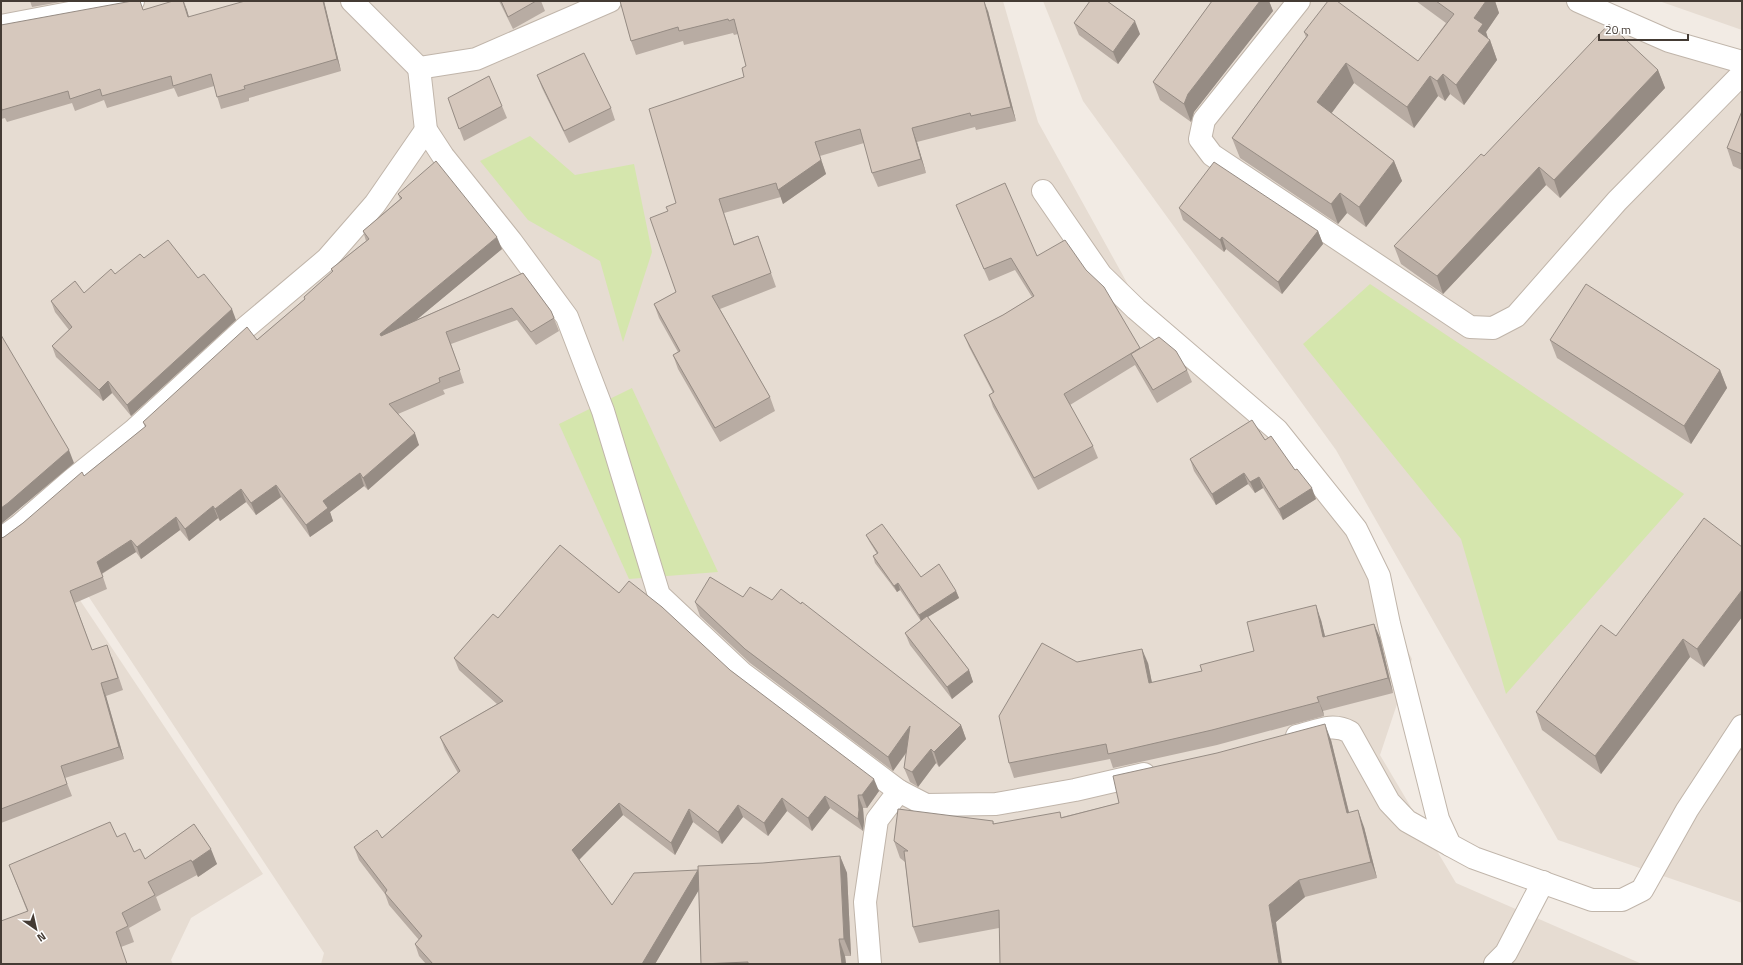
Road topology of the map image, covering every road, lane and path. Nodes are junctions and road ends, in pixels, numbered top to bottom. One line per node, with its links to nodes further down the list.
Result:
1 (133, 1): 6 (street)
2 (352, 1): 8 (street)
3 (610, 1): 8 (street)
4 (1299, 1): 9 (street)
5 (1578, 1): 7 (street)
6 (1, 26)
7 (1742, 62)
8 (419, 68): 10 (street)
9 (1742, 74)
10 (426, 130): 12 (street); 16 (street)
11 (1043, 191): 17 (street)
12 (1, 539)
13 (1742, 726): 18 (street)
14 (1279, 741): 17 (street)
15 (1166, 769): 16 (street)
16 (899, 791): 19 (street)
17 (1450, 845): 18 (street)
18 (1543, 882): 20 (street)
19 (870, 964)
20 (1495, 964)

